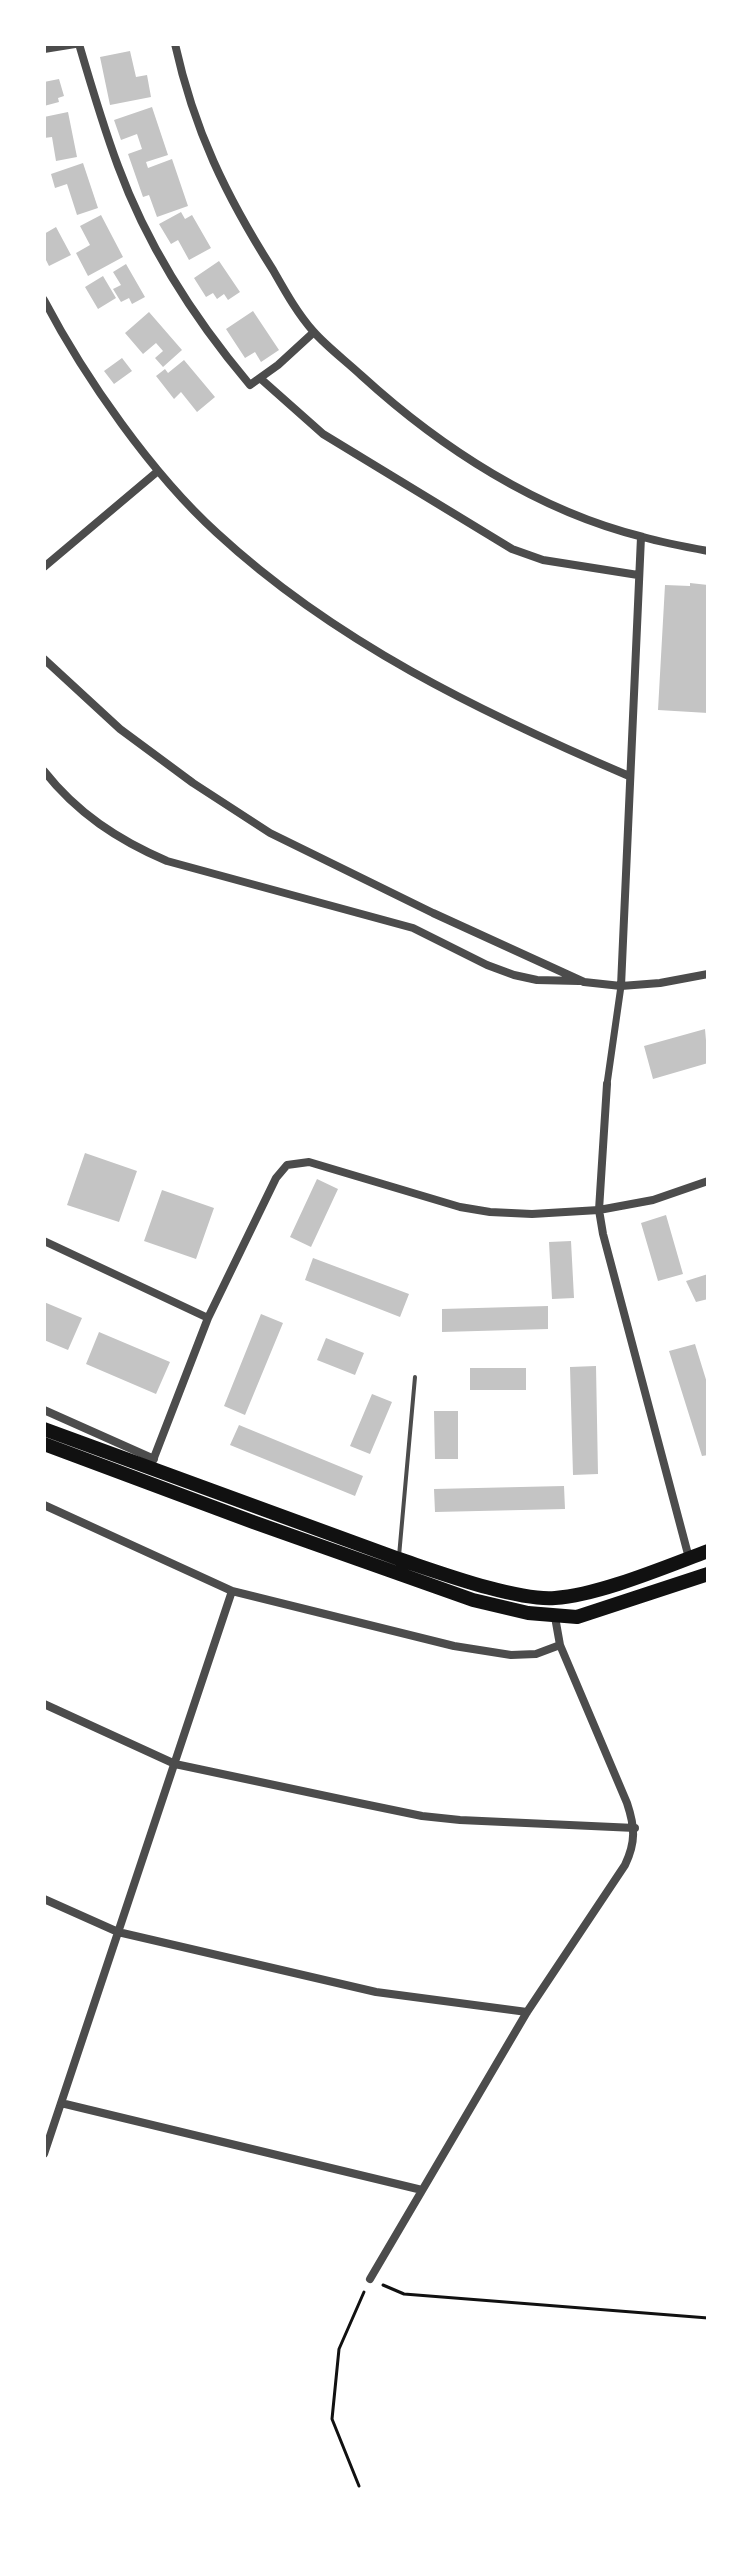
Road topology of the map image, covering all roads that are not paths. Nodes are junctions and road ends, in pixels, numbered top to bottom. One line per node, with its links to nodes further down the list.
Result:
1 (77, 44): 3 (street); 6 (street)
2 (175, 44): 5 (street)
3 (44, 49)
4 (44, 300): 7 (street)
5 (314, 332): 6 (street); 8 (street)
6 (261, 379): 11 (street)
7 (158, 471): 10 (street); 14 (street)
8 (641, 537): 9 (street); 11 (street)
9 (708, 551)
10 (44, 567)
11 (638, 575): 14 (street)
12 (44, 659): 16 (street)
13 (44, 771): 16 (street)
14 (629, 776): 17 (street)
15 (708, 974): 17 (street)
16 (584, 982): 17 (street)
17 (621, 986): 18 (street)
18 (607, 1084): 20 (street)
19 (708, 1181): 20 (street)
20 (599, 1210): 22 (street); 30 (street)
21 (44, 1241): 22 (street)
22 (208, 1318): 27 (street)
23 (415, 1377): 31 (lane)
24 (44, 1410): 27 (street)
25 (44, 1429): 27 (main road)
26 (44, 1444): 34 (main road)
27 (152, 1464): 31 (main road)
28 (44, 1505): 33 (street)
29 (708, 1551): 30 (main road)
30 (689, 1558): 31 (main road)
31 (399, 1559)
32 (708, 1574): 34 (main road)
33 (232, 1591): 35 (street); 37 (street)
34 (555, 1617): 35 (street)
35 (560, 1645): 38 (street)
36 (44, 1704): 37 (street)
37 (175, 1764): 38 (street); 40 (street)
38 (635, 1828): 41 (street)
39 (44, 1899): 40 (street)
40 (118, 1932): 41 (street); 42 (street)
41 (527, 2012): 44 (street)
42 (61, 2103): 43 (street); 44 (street)
43 (44, 2154)
44 (422, 2190): 45 (street)
45 (370, 2279)

